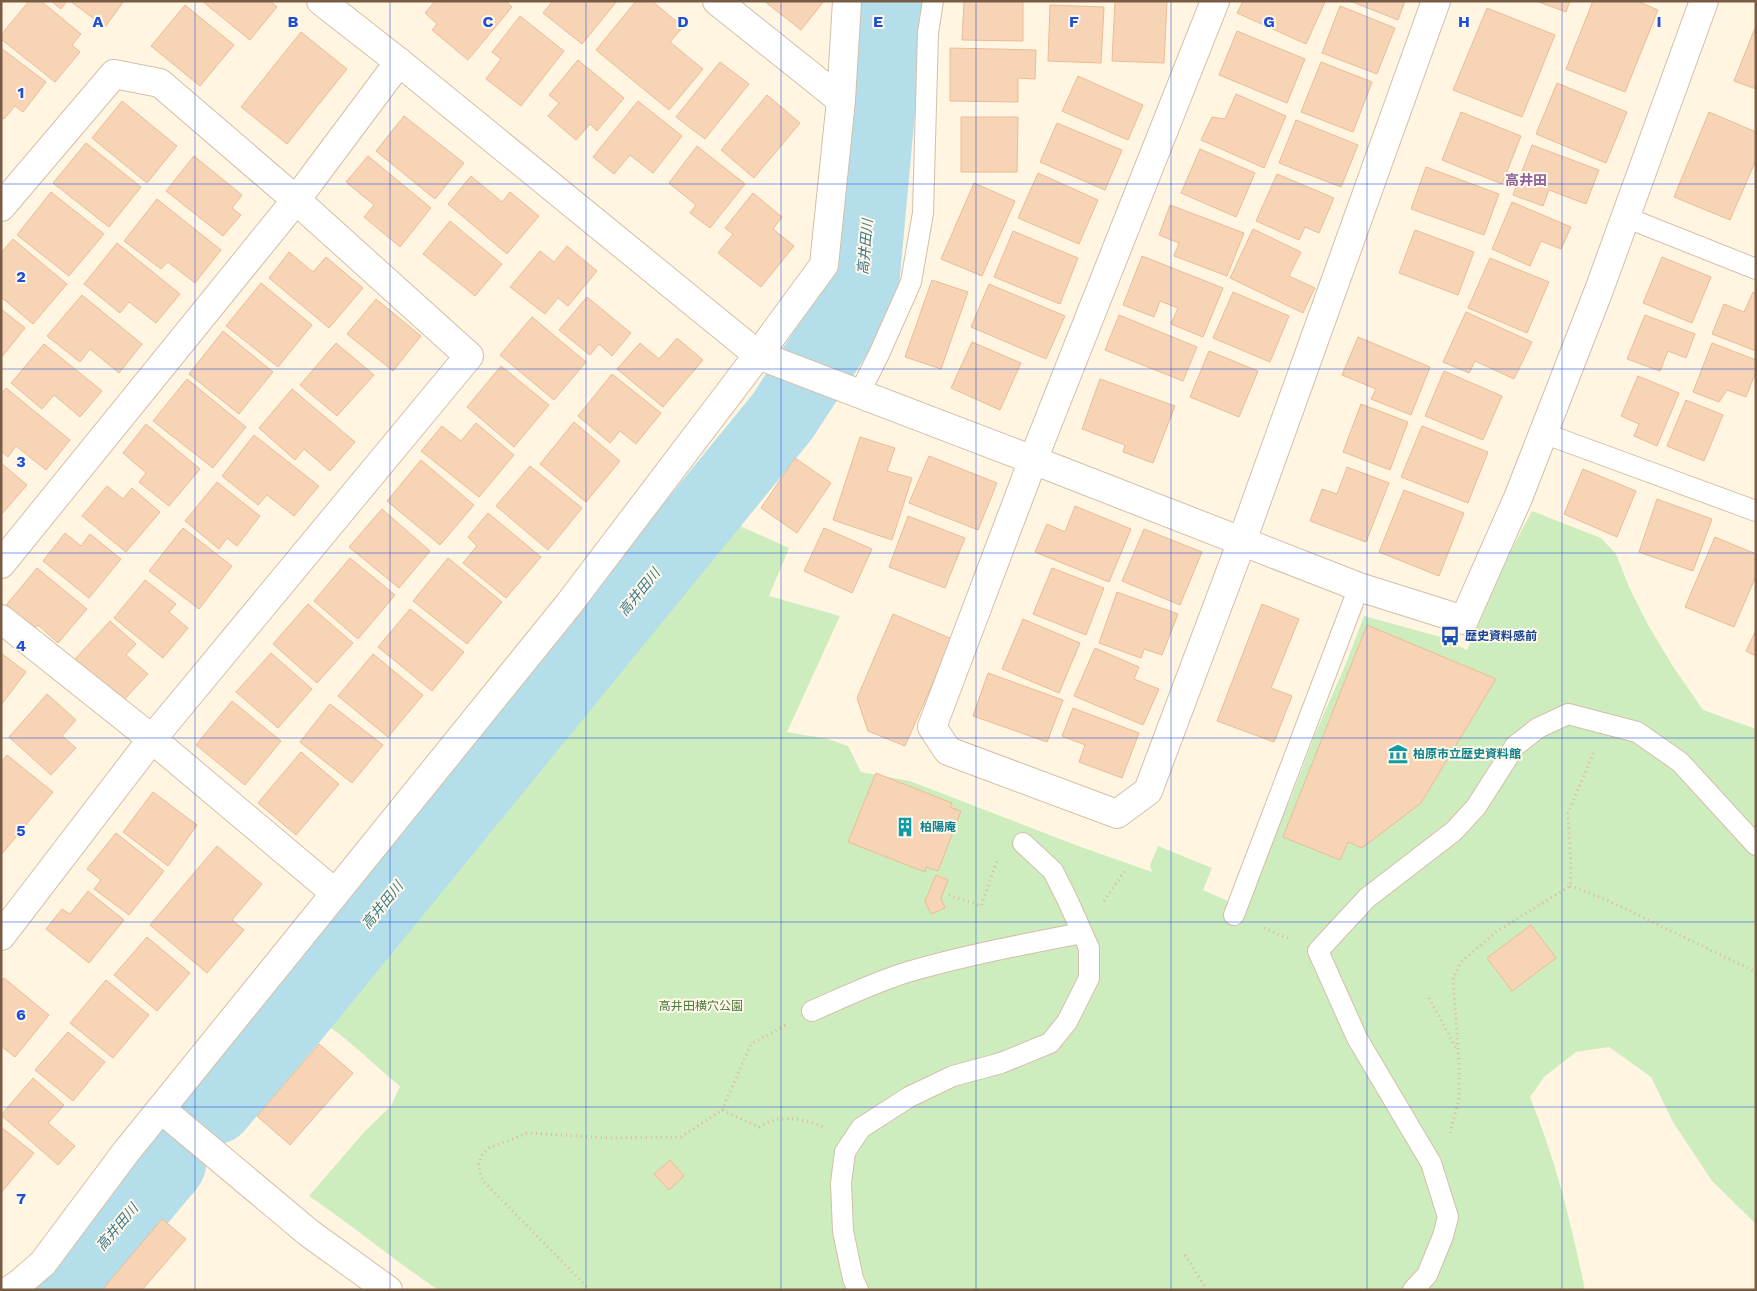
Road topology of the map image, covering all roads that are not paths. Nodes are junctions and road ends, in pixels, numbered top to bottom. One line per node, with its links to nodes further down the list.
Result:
1 (321, 1): 8 (street)
2 (718, 1): 9 (street)
3 (847, 1): 9 (street)
4 (933, 1): 15 (lane)
5 (1215, 1): 17 (street)
6 (1436, 1): 19 (street)
7 (1704, 1): 12 (street)
8 (399, 62): 10 (street); 14 (street)
9 (841, 100): 14 (street)
10 (296, 200): 11 (street); 20 (street); 23 (street)
11 (1, 207)
12 (1626, 217): 13 (lane); 16 (street)
13 (1756, 269)
14 (758, 355): 15 (street); 26 (street)
15 (859, 394): 17 (street)
16 (1543, 433): 18 (lane); 21 (street)
17 (1033, 460): 19 (street); 19 (street)
18 (1756, 511)
19 (1242, 541): 21 (street)
20 (1, 564)
21 (1359, 587): 27 (lane)
22 (1, 619): 23 (street)
23 (152, 739): 26 (street); 29 (street)
24 (1023, 843): 28 (lane)
25 (1756, 845): 35 (lane)
26 (334, 893): 31 (street)
27 (1234, 915)
28 (1082, 934): 30 (lane); 34 (lane)
29 (1, 936)
30 (812, 1012)
31 (160, 1109): 32 (street); 33 (street)
32 (10, 1290)
33 (388, 1290)
34 (858, 1290)
35 (1413, 1290)

